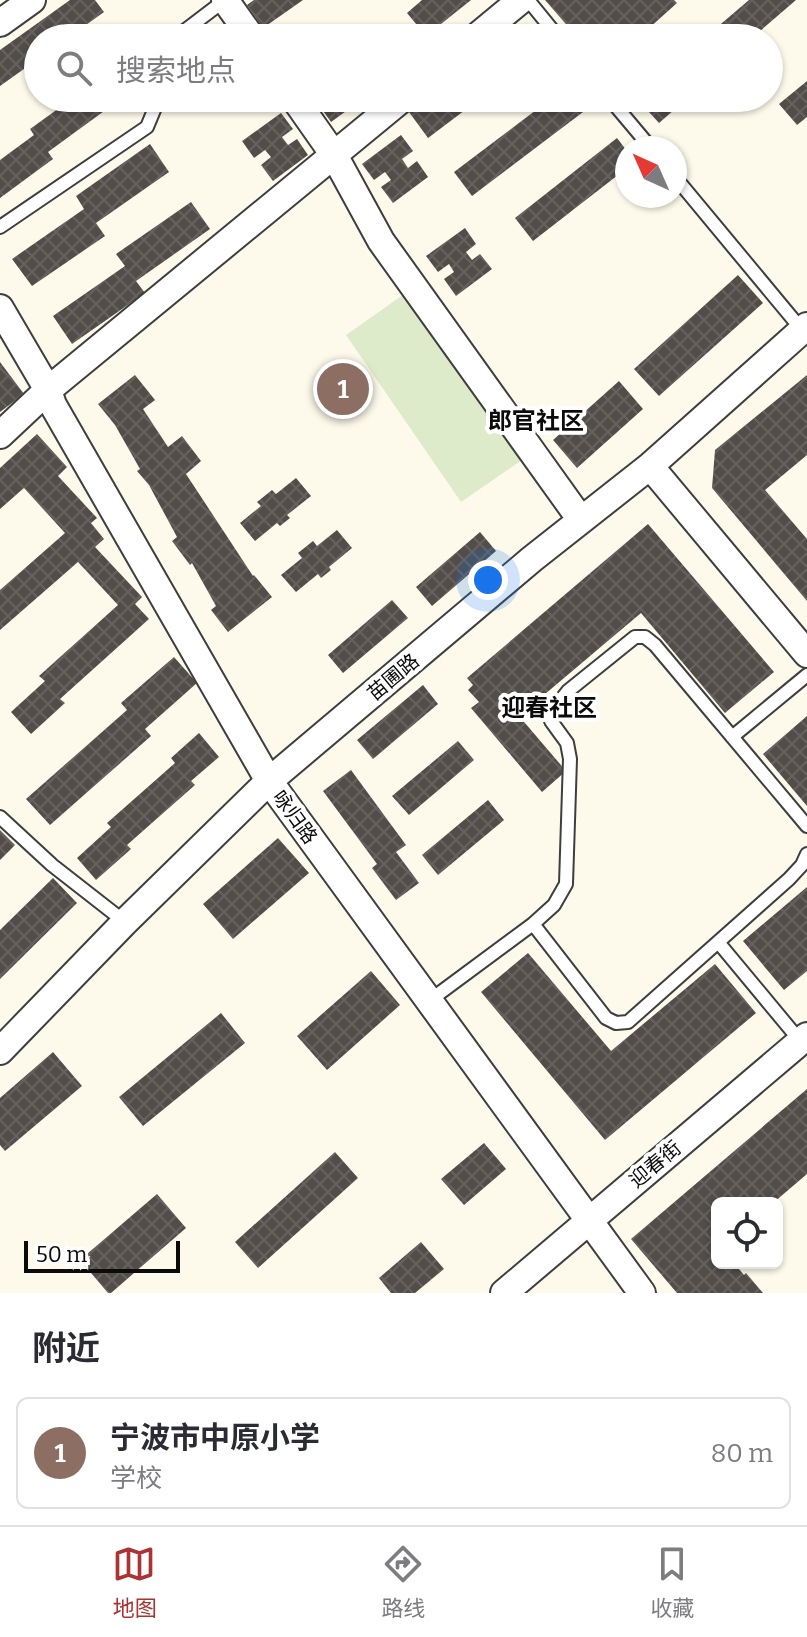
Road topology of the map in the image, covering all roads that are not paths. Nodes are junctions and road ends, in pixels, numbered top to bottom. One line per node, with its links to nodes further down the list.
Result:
1 (32, 0): 5 (street)
2 (225, 0): 6 (lane); 7 (street)
3 (521, 0): 8 (street)
4 (528, 0): 9 (lane)
5 (0, 23)
6 (193, 24)
7 (242, 24)
8 (492, 24)
9 (548, 24)
10 (153, 112): 17 (lane)
11 (304, 112): 15 (street)
12 (386, 112): 15 (street)
13 (621, 112): 14 (lane)
14 (641, 136)
15 (334, 155): 20 (street); 23 (street)
16 (687, 191): 19 (lane)
17 (0, 227)
18 (0, 308): 20 (street, 咏归路)
19 (805, 331): 22 (street, 苗圃路)
20 (48, 390): 21 (street); 27 (street, 咏归路)
21 (0, 435)
22 (650, 466): 23 (street, 苗圃路); 24 (street)
23 (581, 520): 27 (street, 苗圃路)
24 (807, 654)
25 (807, 675): 26 (lane)
26 (732, 737): 29 (lane); 32 (lane)
27 (269, 781): 31 (street, 苗圃路); 34 (street, 咏归路)
28 (0, 817): 31 (lane)
29 (807, 826)
30 (807, 854): 33 (lane)
31 (125, 922): 36 (street, 苗圃路)
32 (533, 924): 33 (lane); 34 (lane)
33 (718, 942): 35 (lane)
34 (429, 1001): 37 (street, 咏归路)
35 (804, 1039): 37 (street, 迎春街)
36 (0, 1051)
37 (589, 1220): 38 (street, 迎春街); 39 (street, 咏归路)
38 (504, 1293)
39 (642, 1293)

